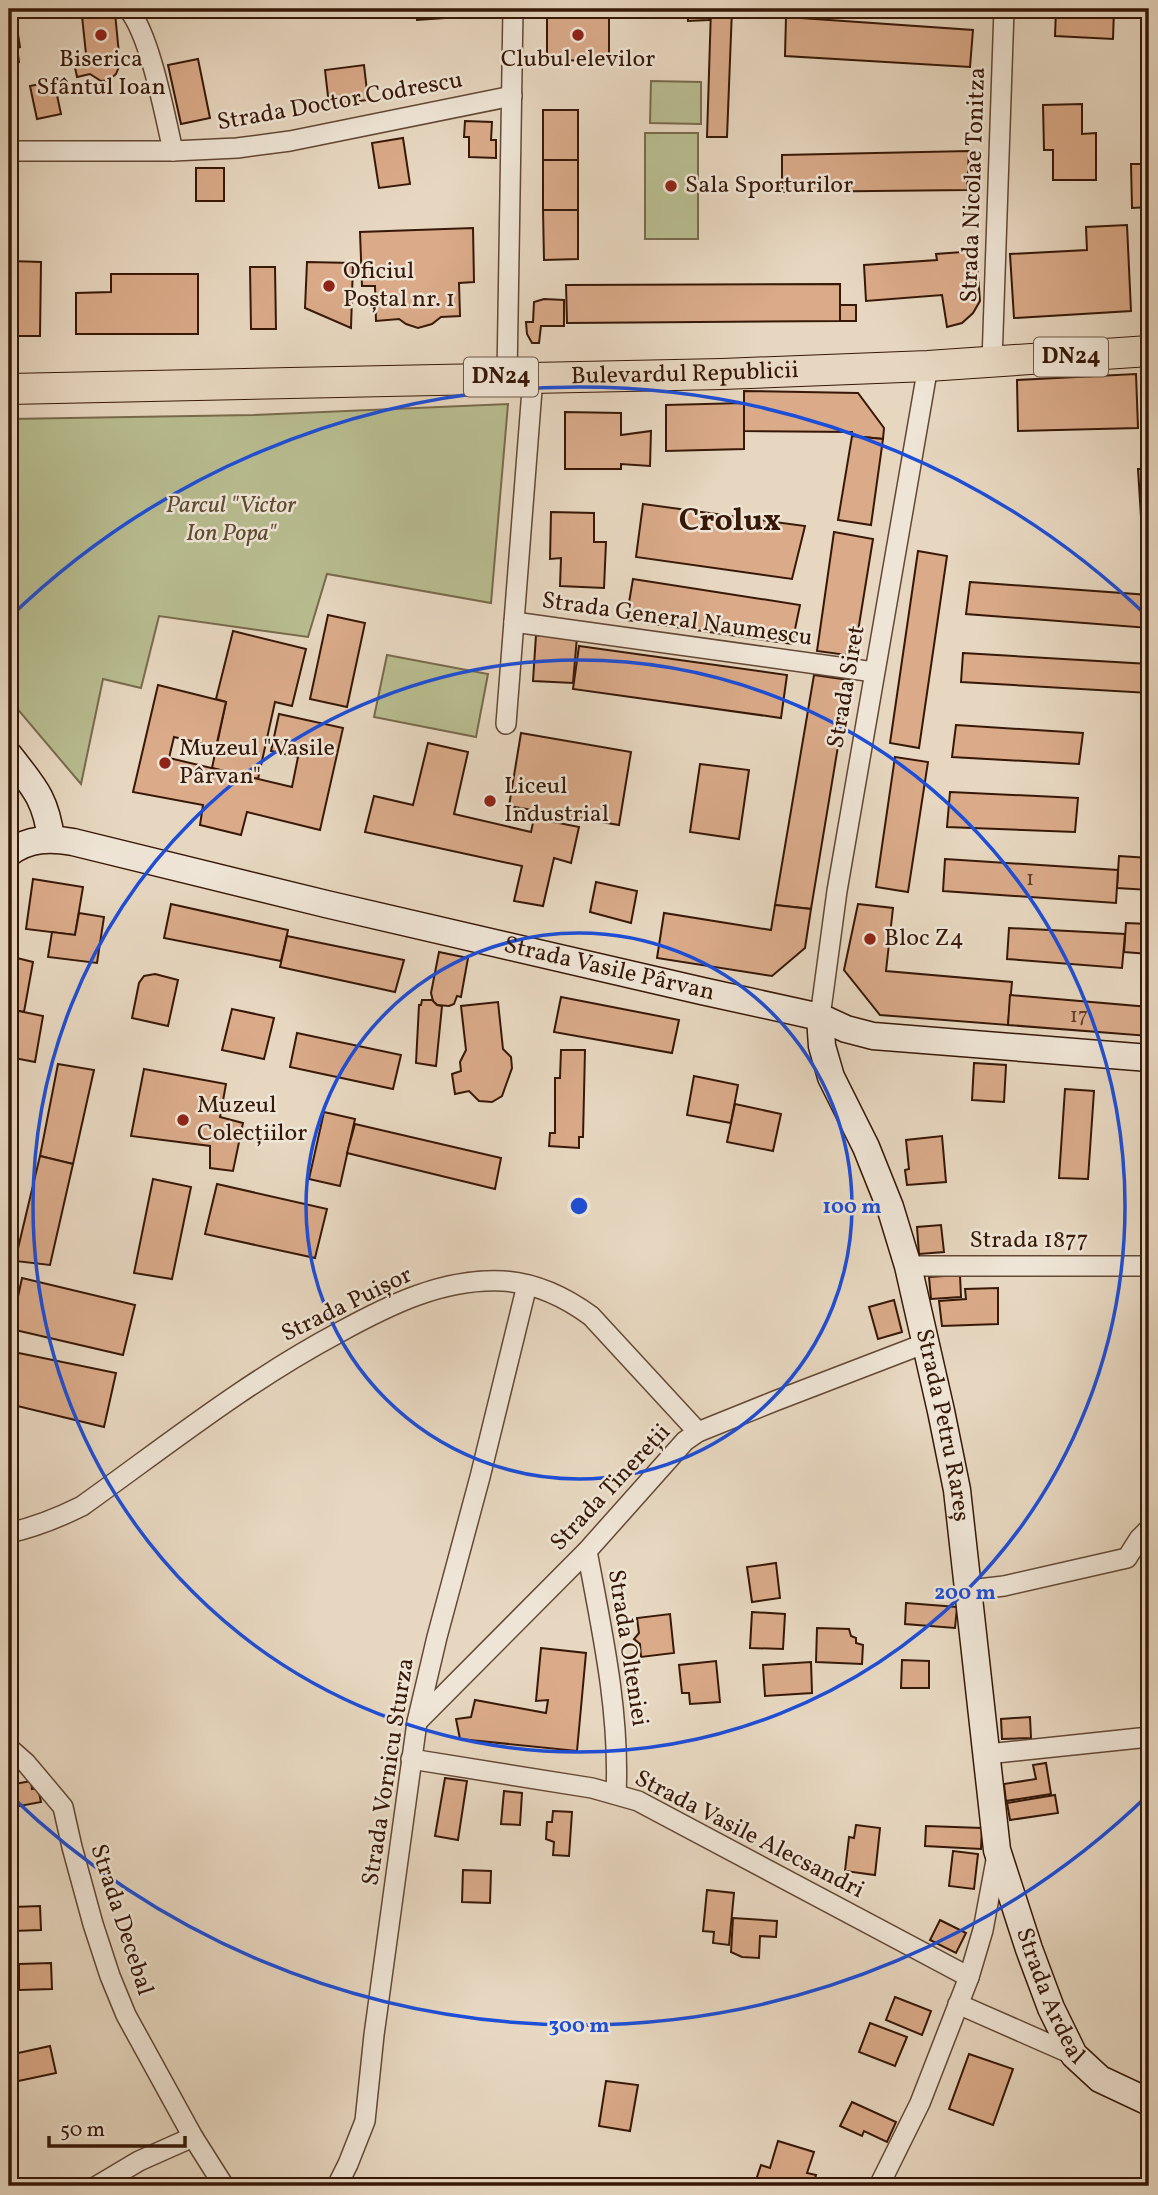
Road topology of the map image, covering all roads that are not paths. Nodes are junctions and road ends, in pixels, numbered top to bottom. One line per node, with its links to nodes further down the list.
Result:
1 (128, 9): 6 (street)
2 (513, 9): 4 (street, Strada General Naumescu)
3 (1004, 9): 8 (street, Strada Nicolae Tonitza)
4 (512, 96): 6 (street, Strada Doctor Codrescu); 10 (street, Strada General Naumescu)
5 (9, 151): 6 (street, Strada Doctor Codrescu)
6 (173, 151)
7 (1149, 351): 8 (main road, Bulevardul Republicii / DN24)
8 (992, 362): 9 (main road, Bulevardul Republicii / DN24)
9 (928, 366): 10 (main road, Bulevardul Republicii / DN24); 13 (street, Strada Siret)
10 (520, 377): 11 (main road, Bulevardul Republicii / DN24); 12 (street, Strada General Naumescu)
11 (9, 389)
12 (514, 622): 13 (street, Strada General Naumescu); 14 (street, Strada General Naumescu)
13 (874, 672): 18 (street, Strada Siret)
14 (506, 724)
15 (9, 755): 16 (street)
16 (62, 840): 17 (street); 18 (street, Strada Vasile Pârvan)
17 (9, 853)
18 (820, 1017): 19 (street, Strada Vasile Pârvan); 20 (street, Strada Petru Rareș)
19 (1149, 1058)
20 (908, 1266): 21 (street, Strada 1877); 23 (street, Strada Petru Rareș)
21 (1149, 1266)
22 (527, 1285): 24 (street, Strada Puișor); 26 (street, Strada Puișor); 29 (street, Strada Vornicu Sturza)
23 (926, 1343): 24 (street, Strada Tinereții); 28 (street, Strada Petru Rareș)
24 (698, 1433): 27 (street, Strada Tinereții)
25 (1149, 1529): 28 (street)
26 (9, 1532)
27 (587, 1550): 29 (street, Strada Tinereții); 34 (street, Strada Olteniei)
28 (969, 1590): 32 (street, Strada Petru Rareș)
29 (417, 1722): 33 (street, Strada Vornicu Sturza)
30 (1149, 1737): 32 (street)
31 (9, 1748): 40 (street, Strada Decebal)
32 (987, 1754): 35 (street, Strada Petru Rareș)
33 (411, 1759): 34 (street, Strada Vasile Alecsandri); 43 (street, Strada Vornicu Sturza)
34 (617, 1794): 36 (street, Strada Vasile Alecsandri)
35 (998, 1850): 36 (street); 38 (street, Strada Ardeal)
36 (969, 1977): 37 (street)
37 (958, 2004): 38 (street); 44 (street)
38 (1074, 2055): 39 (street, Strada Ardeal)
39 (1149, 2102)
40 (193, 2137): 41 (street); 42 (street, Strada Decebal)
41 (97, 2186)
42 (223, 2186)
43 (337, 2186)
44 (879, 2186)

